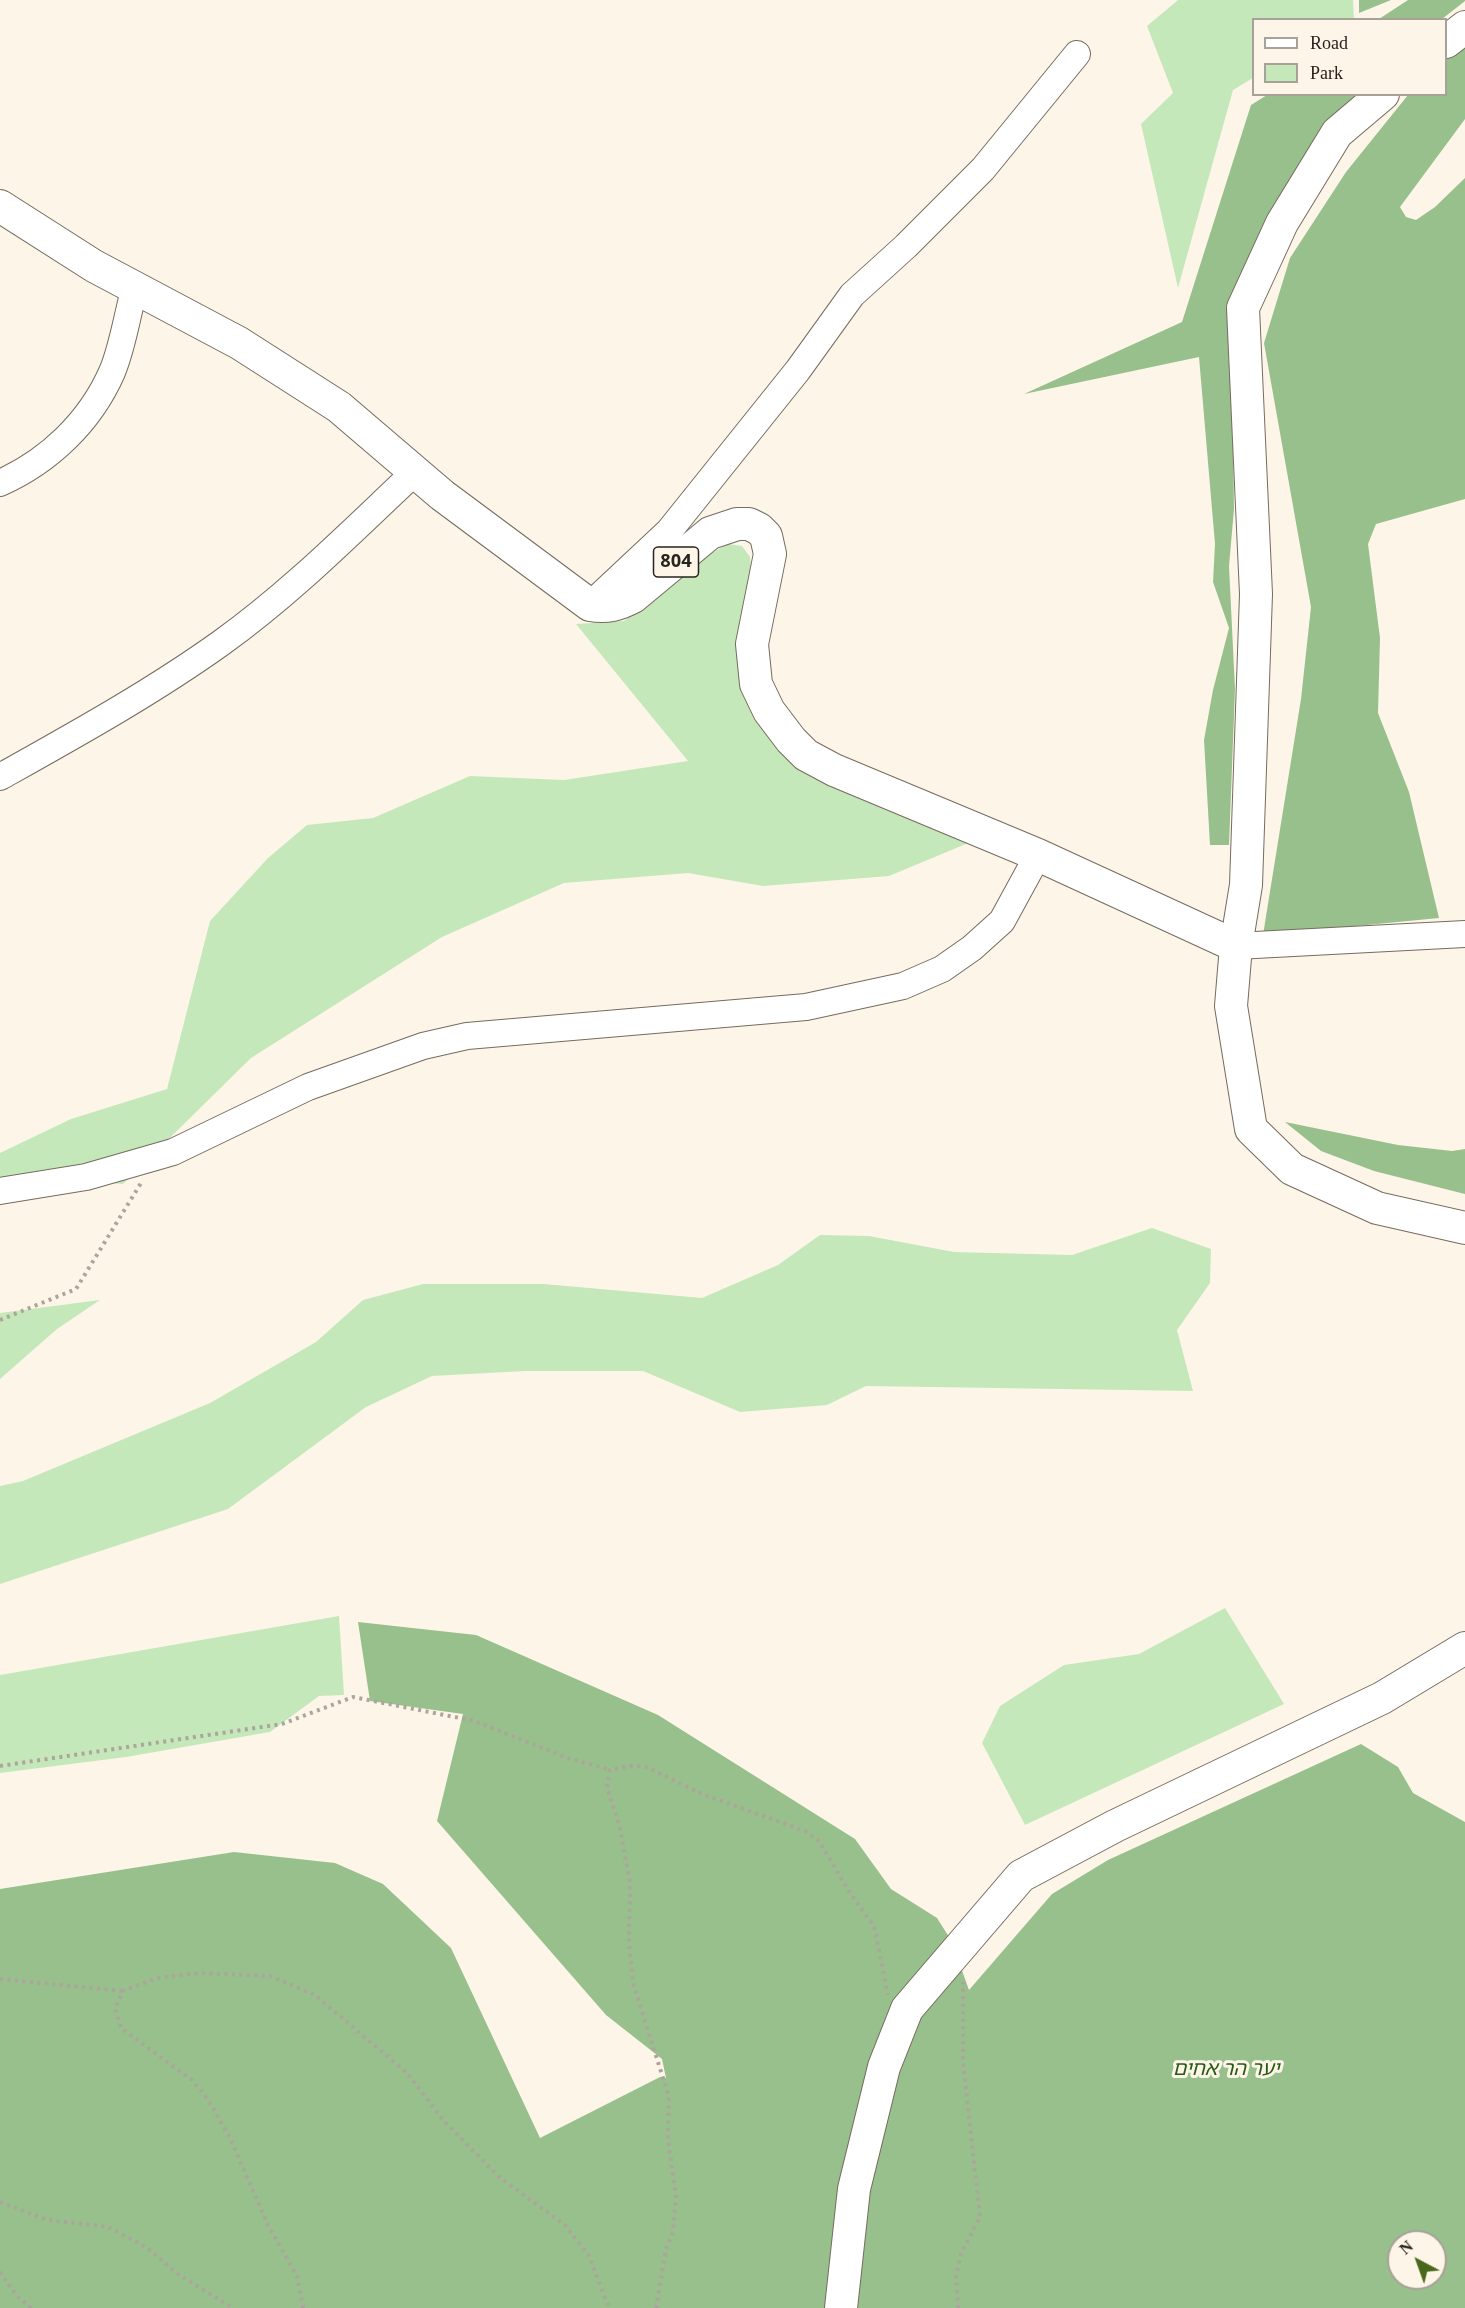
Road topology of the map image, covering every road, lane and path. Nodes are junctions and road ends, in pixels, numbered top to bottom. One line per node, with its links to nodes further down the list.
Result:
1 (1465, 27): 2 (main road)
2 (1447, 41)
3 (1077, 54): 9 (street)
4 (1381, 96): 13 (main road)
5 (0, 206): 6 (main road)
6 (135, 287): 7 (main road); 8 (street)
7 (415, 472): 9 (main road); 10 (street)
8 (0, 483)
9 (590, 605): 11 (main road, 804)
10 (0, 777)
11 (1038, 855): 13 (main road, 804); 14 (street)
12 (1465, 934): 13 (street)
13 (1236, 946): 16 (main road)
14 (156, 1157): 15 (street); 17 (path)
15 (0, 1191)
16 (1465, 1228)
17 (0, 1320)
18 (1465, 1648): 21 (main road)
19 (0, 1766): 20 (path)
20 (610, 1770): 24 (path); 31 (path)
21 (959, 1948): 24 (main road); 33 (path)
22 (0, 1979): 23 (path)
23 (123, 1991): 29 (path); 30 (path)
24 (908, 2009): 32 (main road)
25 (0, 2202): 28 (path)
26 (0, 2272): 27 (path)
27 (31, 2308)
28 (233, 2308)
29 (303, 2308)
30 (609, 2308)
31 (656, 2308)
32 (841, 2308)
33 (958, 2308)

